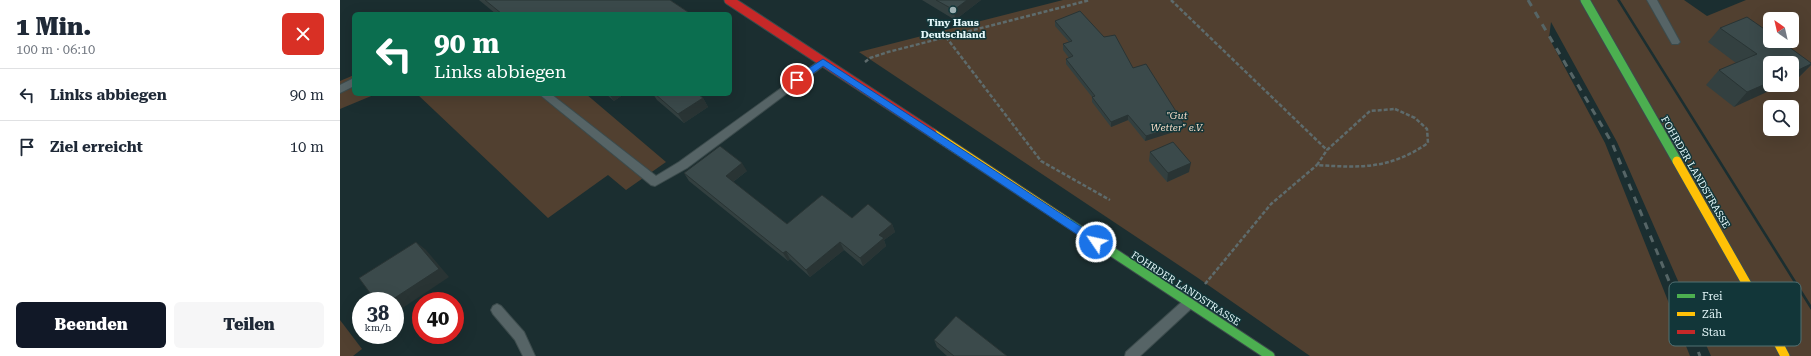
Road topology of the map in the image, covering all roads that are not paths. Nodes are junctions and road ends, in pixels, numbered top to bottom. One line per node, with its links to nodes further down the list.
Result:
1 (729, 0): 5 (street, FOHRDER LANDSTRASSE)
2 (748, 0): 5 (lane)
3 (1585, 0): 11 (street, FOHRDER LANDSTRASSE)
4 (1652, 0): 6 (lane)
5 (738, 6): 7 (street, FOHRDER LANDSTRASSE)
6 (1676, 42)
7 (823, 62): 10 (lane); 12 (street, FOHRDER LANDSTRASSE)
8 (352, 83): 9 (lane)
9 (340, 89)
10 (547, 96)
11 (1746, 282)
12 (1189, 303): 16 (lane); 17 (street, FOHRDER LANDSTRASSE)
13 (497, 310): 15 (lane)
14 (1780, 346): 18 (street, FOHRDER LANDSTRASSE)
15 (529, 356)
16 (1131, 356)
17 (1270, 356)
18 (1785, 356)

